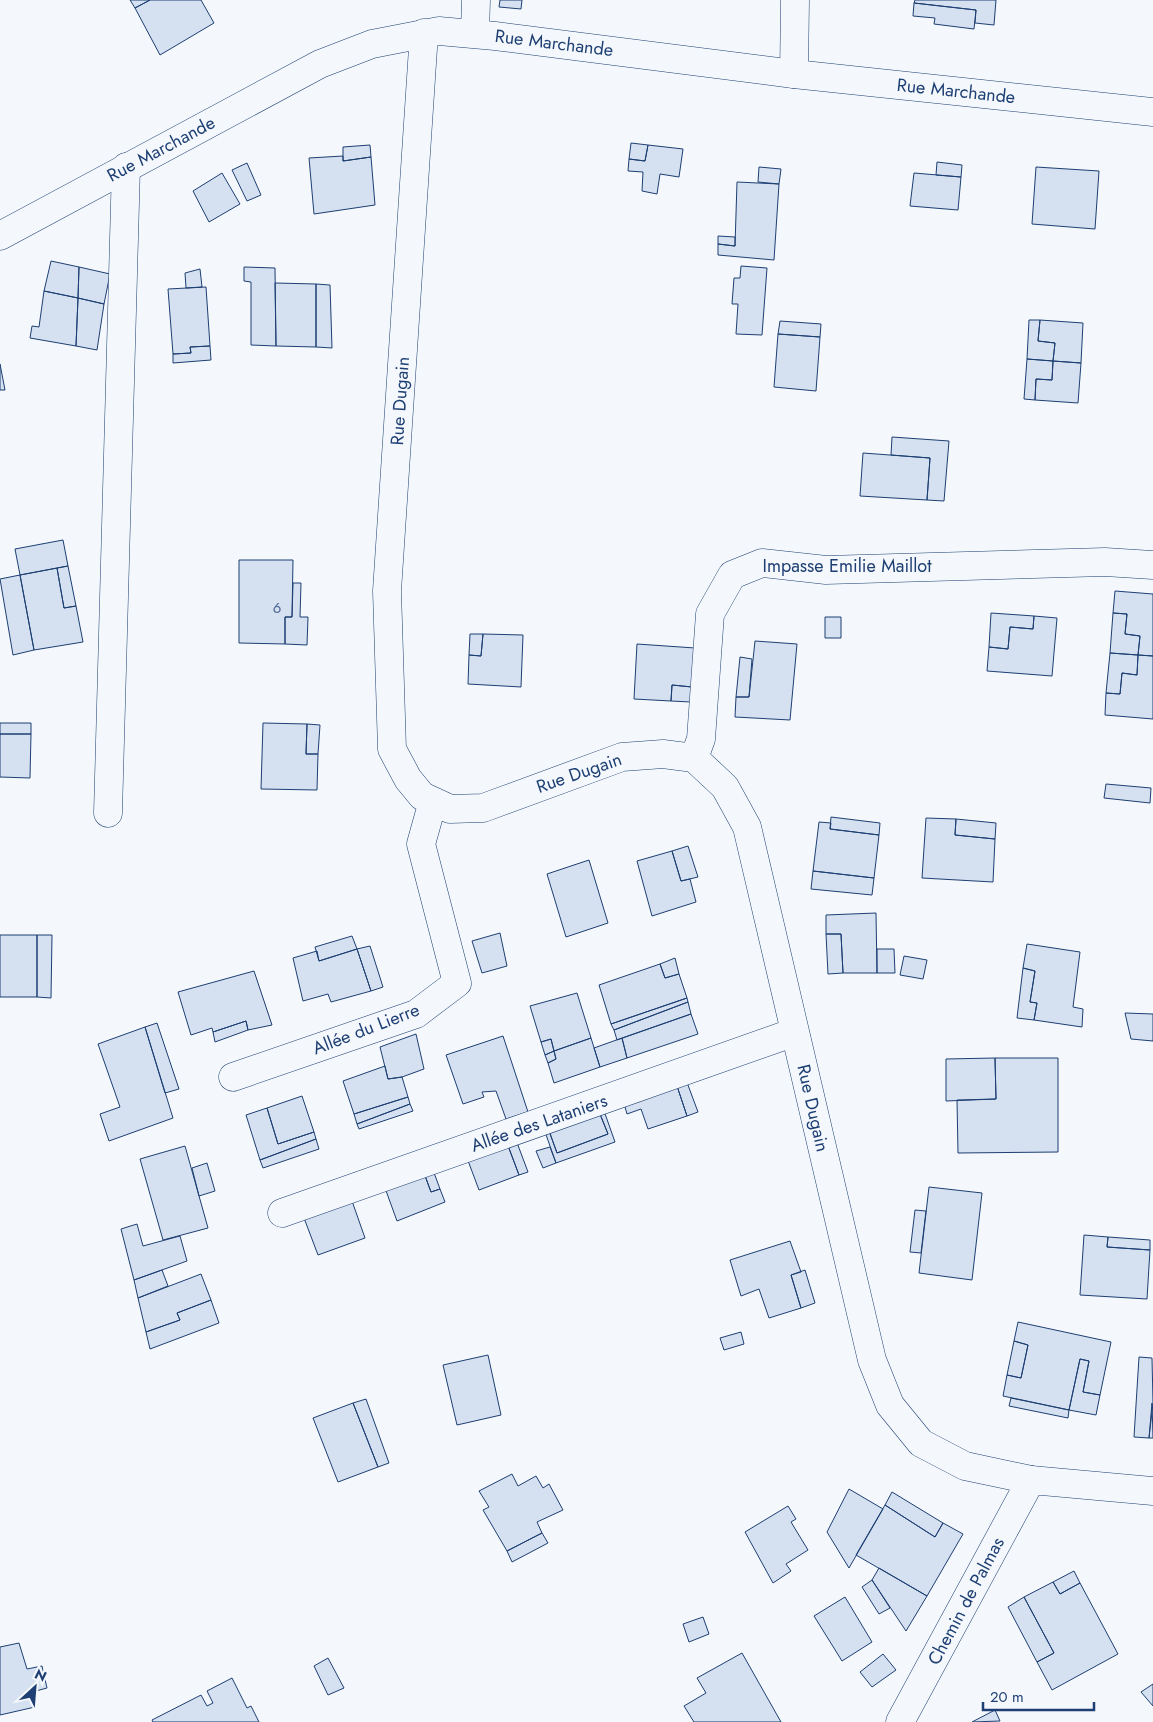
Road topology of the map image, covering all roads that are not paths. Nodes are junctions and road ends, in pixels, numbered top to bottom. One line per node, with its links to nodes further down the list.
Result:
1 (476, 0): 4 (street)
2 (794, 0): 5 (street)
3 (424, 33): 4 (street, Rue Marchande); 7 (street, Rue Marchande); 11 (street, Rue Dugain)
4 (475, 33): 5 (street, Rue Marchande)
5 (794, 74): 6 (street, Rue Marchande)
6 (1153, 112)
7 (126, 166): 8 (street, Rue Marchande); 12 (street)
8 (0, 236)
9 (1153, 565): 10 (street, Impasse Emilie Maillot)
10 (694, 758): 11 (street, Rue Dugain); 13 (street, Rue Dugain)
11 (433, 801): 14 (street, Allée du Lierre)
12 (108, 813)
13 (795, 1032): 15 (street, Allée des Lataniers); 16 (street, Rue Dugain)
14 (233, 1077)
15 (282, 1213)
16 (1031, 1480): 17 (street, Rue Dugain); 18 (street, Chemin de Palmas)
17 (1153, 1491)
18 (900, 1722)

